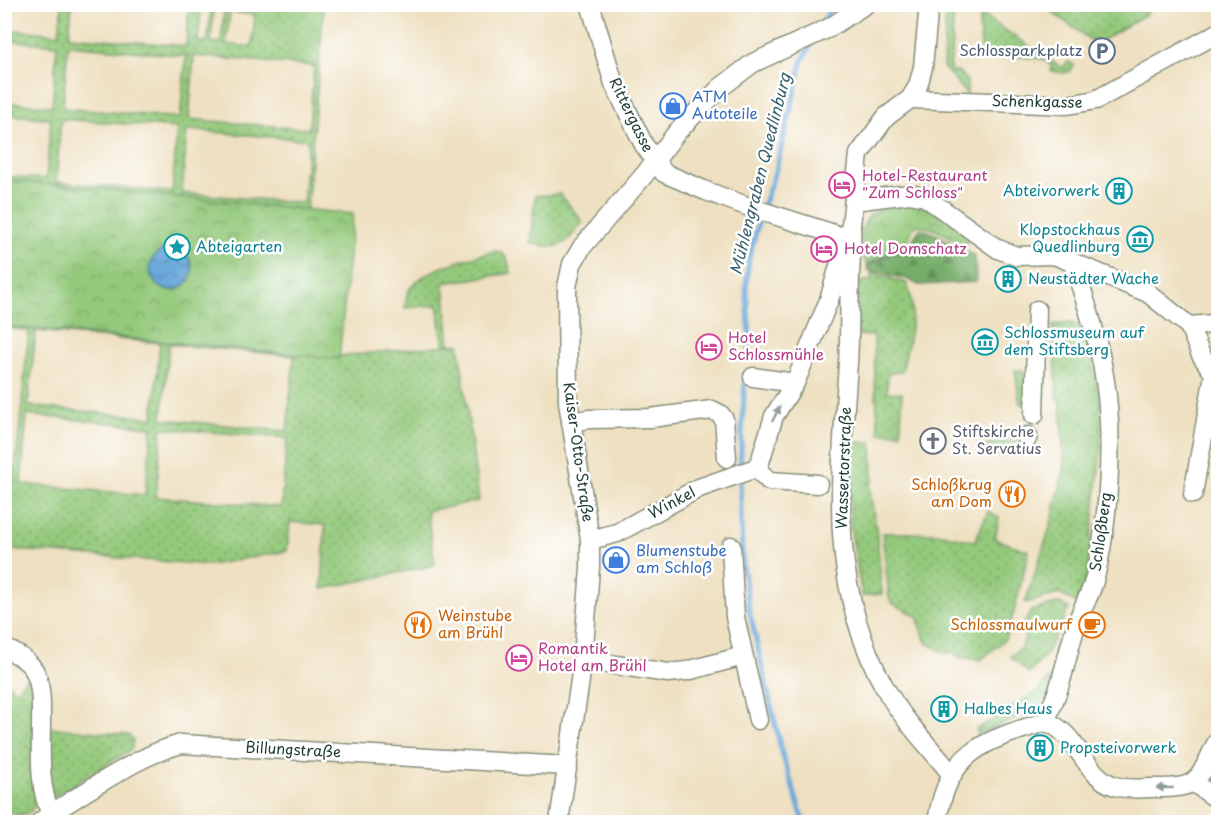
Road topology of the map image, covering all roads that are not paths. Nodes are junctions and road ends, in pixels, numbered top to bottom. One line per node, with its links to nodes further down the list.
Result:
1 (590, 4): 6 (street, Rittergasse)
2 (866, 4): 6 (street, Kaiser-Otto-Straße)
3 (929, 4): 5 (street)
4 (1218, 33): 5 (street, Schenkgasse)
5 (910, 99): 7 (street)
6 (654, 162): 8 (street, Rittergasse); 17 (street, Kaiser-Otto-Straße)
7 (854, 201): 8 (street); 9 (street)
8 (849, 232): 15 (street); 31 (street, Wassertorstraße)
9 (1073, 263): 11 (street); 28 (street, Schloßberg)
10 (1037, 310): 16 (street)
11 (1189, 326): 12 (street); 13 (street)
12 (1218, 327)
13 (1216, 375): 21 (street)
14 (753, 377): 15 (street)
15 (795, 383): 19 (street, one-way to 15)
16 (1034, 415)
17 (570, 422): 18 (street); 22 (street, Kaiser-Otto-Straße)
18 (727, 458)
19 (745, 472): 20 (street); 22 (street, Winkel)
20 (818, 484)
21 (1193, 494)
22 (590, 540): 26 (street, Kaiser-Otto-Straße)
23 (731, 546): 25 (street)
24 (4, 648): 34 (street)
25 (743, 656): 26 (street); 27 (street)
26 (583, 660): 30 (street, Kaiser-Otto-Straße)
27 (758, 720)
28 (1045, 723): 31 (street); 32 (street, one-way to 28)
29 (1218, 740): 32 (street)
30 (568, 766): 34 (street, Billungstraße); 35 (street, Kaiser-Otto-Straße)
31 (952, 775): 36 (street)
32 (1194, 783): 33 (street)
33 (1218, 800)
34 (46, 818)
35 (559, 822)
36 (937, 822)

